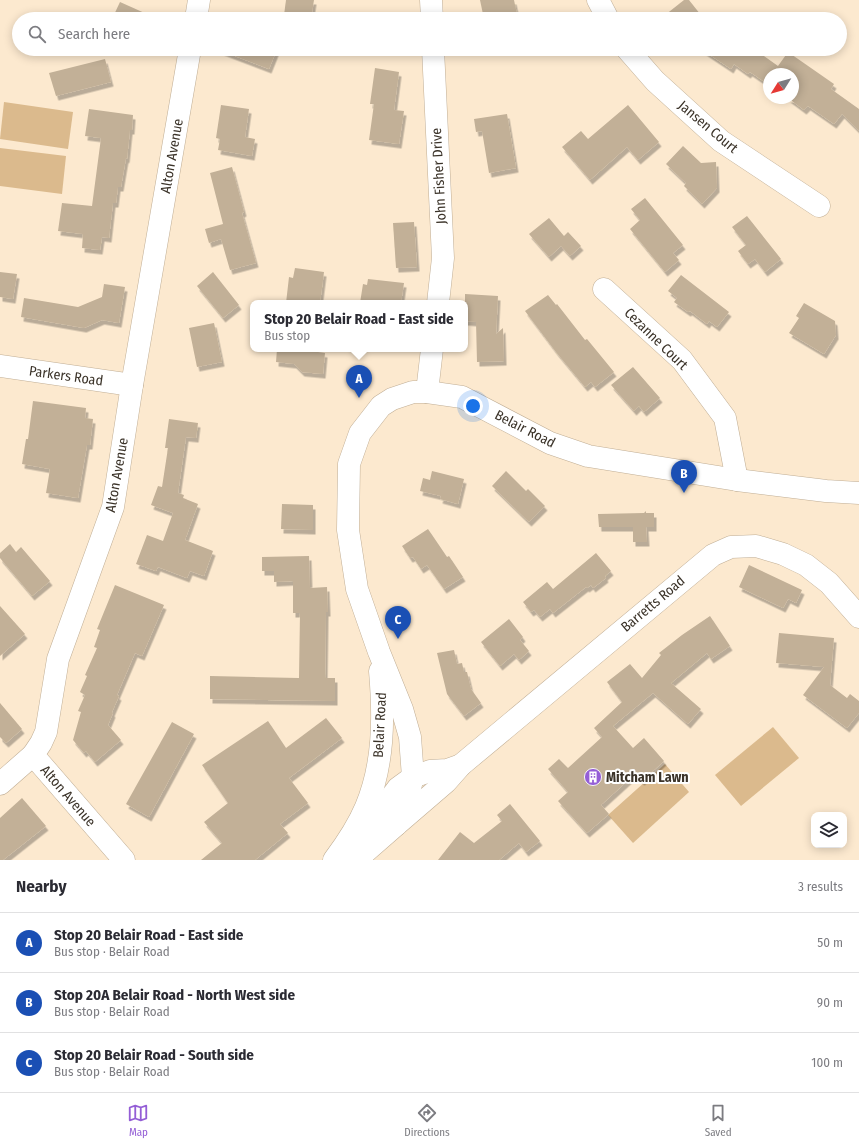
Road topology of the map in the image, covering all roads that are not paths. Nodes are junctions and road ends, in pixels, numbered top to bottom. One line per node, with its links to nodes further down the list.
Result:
1 (199, 0): 4 (street)
2 (431, 0): 5 (street)
3 (598, 0): 6 (street)
4 (197, 12)
5 (432, 12)
6 (604, 12)
7 (189, 56): 15 (street, Alton Avenue)
8 (433, 56): 12 (street, John Fisher Drive)
9 (633, 56): 10 (street, Jansen Court)
10 (819, 206)
11 (604, 289): 17 (street, Cezanne Court)
12 (438, 300)
13 (432, 352): 16 (street)
14 (0, 366): 15 (street, Parkers Road)
15 (132, 385): 21 (street, Alton Avenue)
16 (427, 392): 17 (street, Belair Road); 20 (street, Belair Road)
17 (737, 480): 18 (street, Belair Road)
18 (859, 493)
19 (859, 617): 22 (street, Barretts Road)
20 (379, 652): 23 (street, Belair Road); 27 (street, Belair Road)
21 (33, 755): 24 (street); 26 (street, Alton Avenue)
22 (461, 765): 23 (street, Barretts Road); 25 (street, Barretts Road)
23 (413, 777): 25 (street, Belair Road); 27 (street, Barretts Road)
24 (0, 784)
25 (396, 825): 28 (street, Belair Road)
26 (124, 860)
27 (334, 860)
28 (356, 860)

